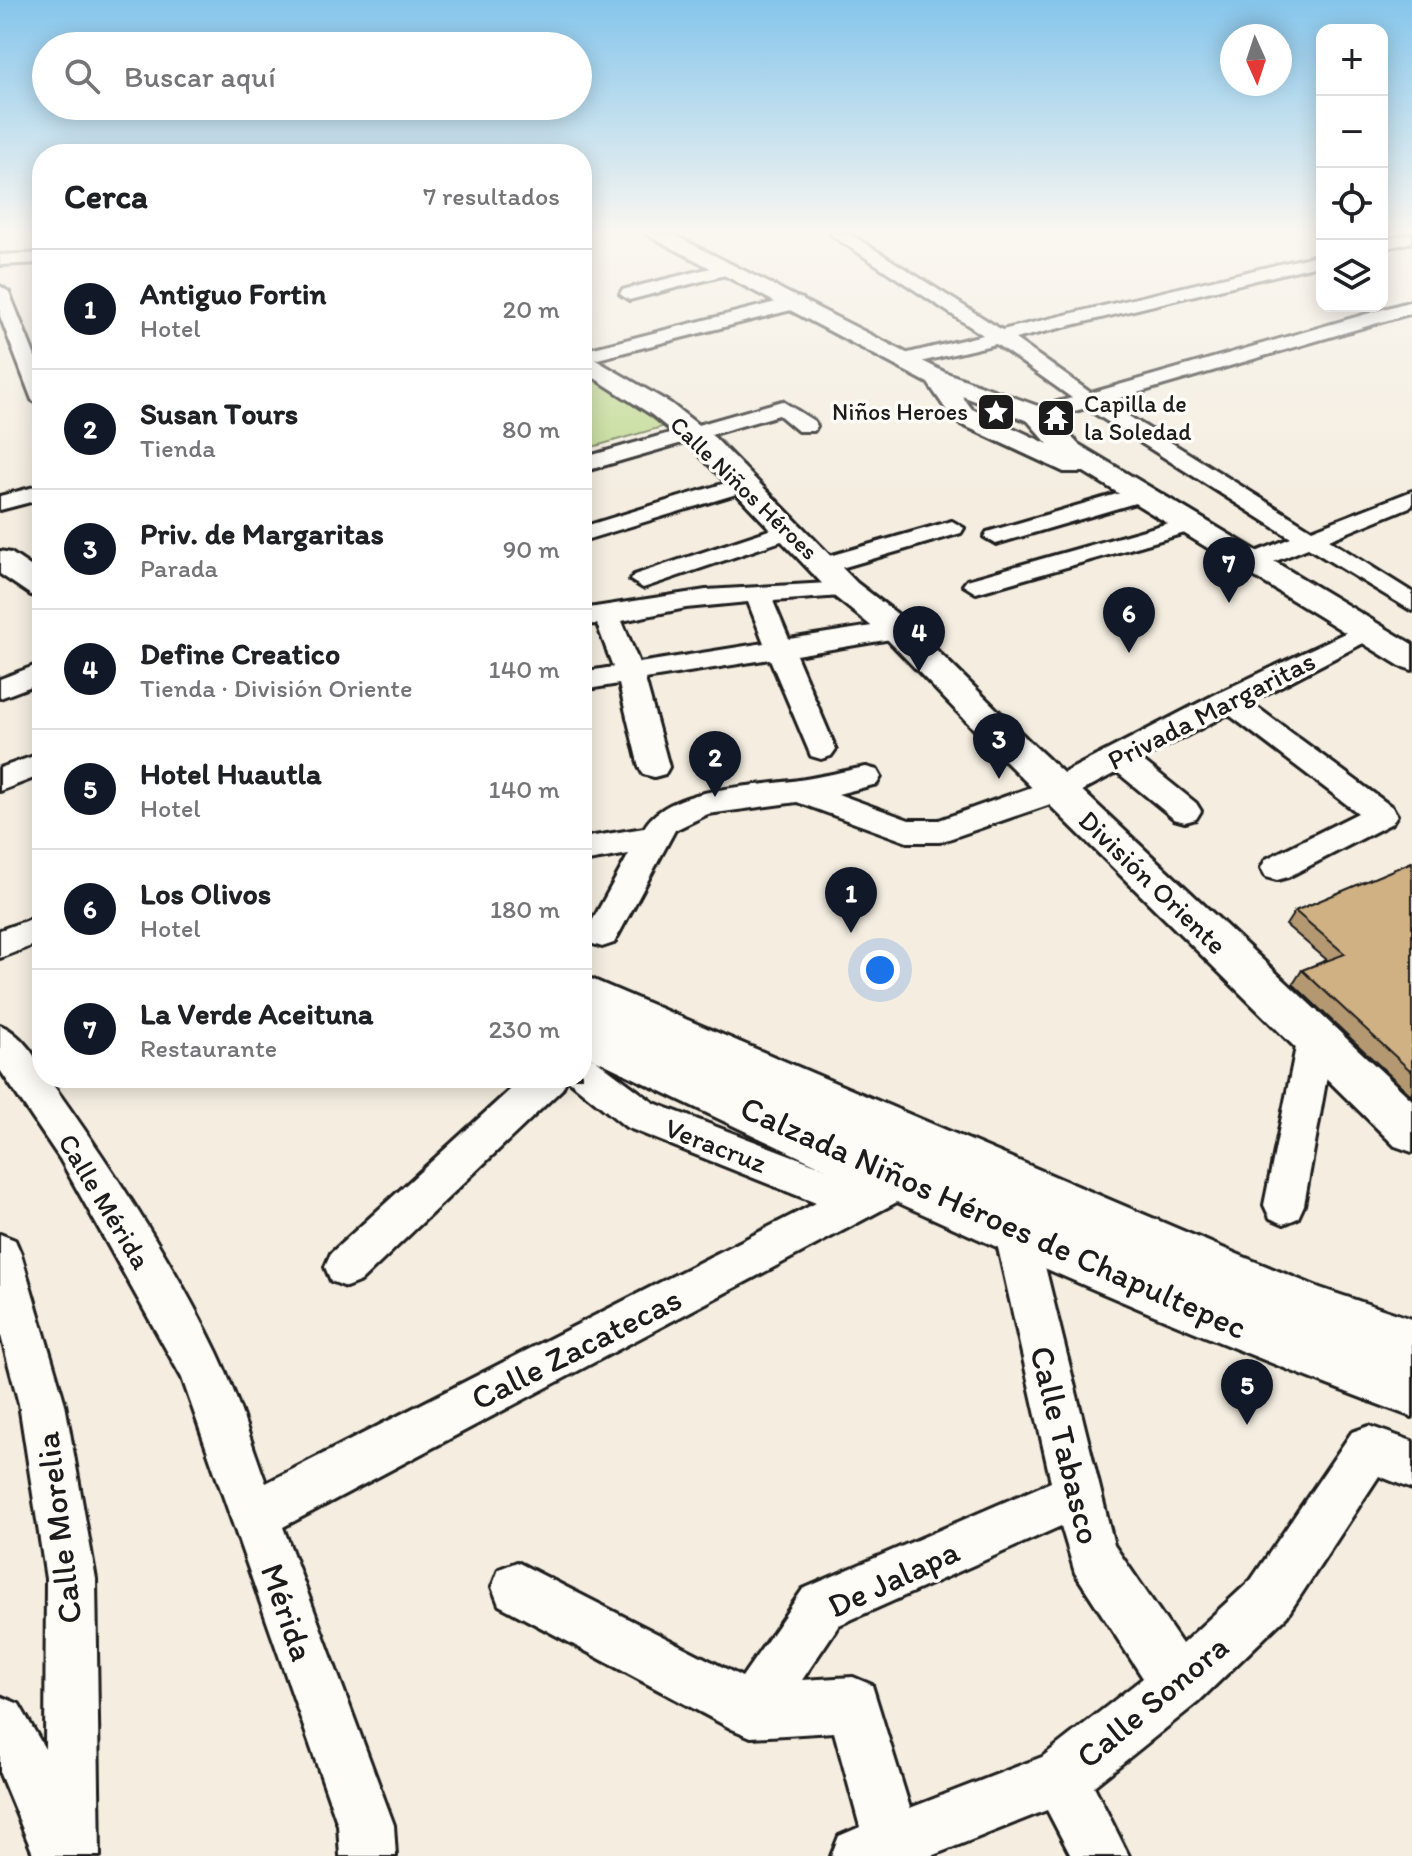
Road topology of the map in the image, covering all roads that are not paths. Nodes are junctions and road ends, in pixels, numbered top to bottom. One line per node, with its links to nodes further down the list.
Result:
1 (5, 321): 11 (street)
2 (727, 321): 12 (street)
3 (829, 321): 13 (main road)
4 (946, 321): 8 (street)
5 (972, 321): 9 (street)
6 (1066, 321): 9 (street)
7 (1365, 321): 17 (street)
8 (963, 332)
9 (998, 337): 13 (street); 17 (street)
10 (32, 339): 11 (street)
11 (9, 345): 16 (street)
12 (592, 355)
13 (903, 360): 15 (main road)
14 (592, 365): 20 (main road, Calle Niños Héroes)
15 (935, 377): 18 (main road); 21 (main road)
16 (32, 383)
17 (1088, 400): 18 (street); 33 (street)
18 (1037, 415): 21 (main road)
19 (806, 426): 20 (street)
20 (691, 433): 22 (street); 23 (main road, Calle Niños Héroes)
21 (1050, 444): 25 (main road); 37 (main road)
22 (592, 462)
23 (745, 484): 30 (main road, Calle Niños Héroes); 31 (street)
24 (32, 495): 27 (street)
25 (1127, 498): 29 (main road); 32 (street)
26 (1412, 498): 33 (street)
27 (0, 503)
28 (952, 528): 38 (street)
29 (1176, 528): 37 (main road); 41 (street)
30 (790, 530): 38 (main road, Calle Niños Héroes); 39 (street)
31 (592, 531)
32 (996, 537)
33 (1309, 539): 37 (street); 44 (street)
34 (0, 544): 36 (main road)
35 (0, 560): 40 (main road)
36 (32, 561)
37 (1247, 564): 47 (main road)
38 (824, 565): 42 (main road, Calle Niños Héroes)
39 (643, 580)
40 (32, 581)
41 (976, 585)
42 (846, 590): 43 (street); 46 (main road, Calle Niños Héroes)
43 (757, 593): 45 (street); 48 (street)
44 (1412, 603)
45 (595, 617): 50 (street)
46 (897, 630): 48 (street); 62 (main road, División Oriente)
47 (1360, 634): 49 (main road); 51 (main road); 55 (street, Privada Margaritas)
48 (779, 652): 50 (street); 56 (street)
49 (1412, 659)
50 (630, 674): 53 (street); 59 (street)
51 (1412, 674)
52 (32, 676): 54 (street)
53 (592, 680)
54 (0, 689)
55 (1228, 700): 57 (street, Privada Margaritas); 67 (street)
56 (821, 749)
57 (1119, 757): 62 (street, Privada Margaritas); 64 (street)
58 (32, 767): 61 (street)
59 (654, 767)
60 (866, 777): 63 (street)
61 (0, 780)
62 (1057, 790): 63 (street, Privada Margaritas); 71 (main road, División Oriente)
63 (799, 791): 65 (street)
64 (1185, 811)
65 (656, 838): 66 (street); 69 (street)
66 (592, 848)
67 (1277, 868)
68 (32, 932): 70 (street)
69 (602, 934)
70 (0, 944)
71 (1316, 1037): 78 (main road, División Oriente); 80 (street)
72 (592, 1039): 84 (main road, Calzada Niños Héroes de Chapultepec)
73 (0, 1040): 75 (street, Calle Mérida)
74 (592, 1040): 79 (main road, Calzada Niños Héroes de Chapultepec)
75 (32, 1086)
76 (34, 1088): 85 (street, Calle Mérida)
77 (538, 1088): 83 (street)
78 (1412, 1131)
79 (879, 1191): 81 (main road, Calzada Niños Héroes de Chapultepec); 89 (street, Calle Zacatecas)
80 (1284, 1205)
81 (1015, 1230): 86 (main road, Calzada Niños Héroes de Chapultepec); 88 (street, Calle Tabasco)
82 (0, 1254): 97 (street, Calle Morelia)
83 (346, 1267)
84 (1412, 1346)
85 (201, 1368): 89 (street, Mérida)
86 (1412, 1389)
87 (1390, 1457): 91 (street, Calle Sonora)
88 (1076, 1495): 91 (street, Calle Tabasco); 92 (street, De Jalapa)
89 (255, 1515): 98 (street, Mérida)
90 (517, 1587): 92 (street)
91 (1178, 1684): 94 (street, Calle Sonora)
92 (751, 1710): 95 (street)
93 (0, 1723): 96 (street)
94 (1060, 1778): 95 (street, Calle Sonora); 99 (street)
95 (876, 1850)
96 (62, 1856)
97 (72, 1856)
98 (368, 1856)
99 (1101, 1856)

